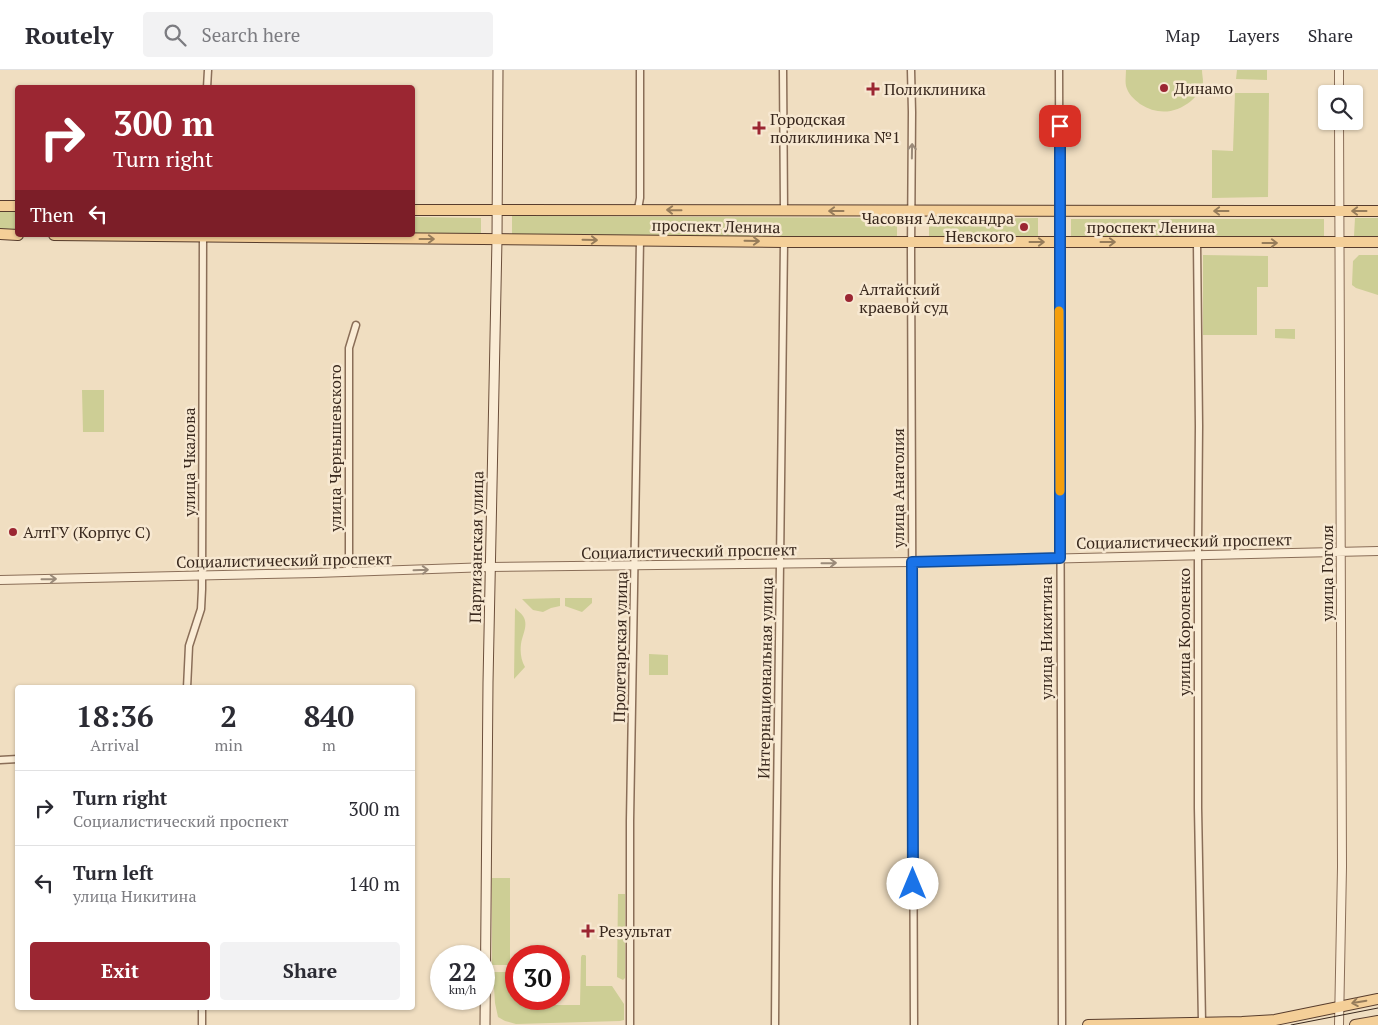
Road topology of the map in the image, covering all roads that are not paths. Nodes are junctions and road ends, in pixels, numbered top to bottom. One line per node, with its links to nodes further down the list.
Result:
1 (208, 70): 8 (street)
2 (498, 70): 15 (main road, Партизанская улица)
3 (640, 70): 14 (street)
4 (783, 70): 16 (street)
5 (910, 70): 17 (street, улица Анатолия, one-way to 5)
6 (1059, 70): 18 (street, улица Никитина)
7 (1339, 70): 9 (street)
8 (207, 85)
9 (1339, 85)
10 (1339, 130): 19 (street, улица Гоголя)
11 (0, 206): 12 (main road)
12 (15, 206)
13 (415, 210): 15 (main road, проспект Ленина)
14 (638, 210): 15 (main road, проспект Ленина); 16 (main road, проспект Ленина, one-way to 14)
15 (497, 211): 25 (main road, Партизанская улица)
16 (784, 211): 17 (main road, проспект Ленина, one-way to 16)
17 (911, 211): 18 (main road, проспект Ленина); 28 (street, улица Анатолия)
18 (1060, 211): 19 (main road, проспект Ленина, one-way to 18); 29 (street, улица Никитина)
19 (1340, 211): 20 (main road, проспект Ленина, one-way to 19); 31 (street, улица Гоголя)
20 (1378, 211)
21 (0, 234): 22 (main road)
22 (15, 235)
23 (204, 237): 43 (street, улица Чкалова)
24 (302, 237): 25 (main road, проспект Ленина, one-way to 25)
25 (497, 239): 26 (main road, проспект Ленина, one-way to 26); 41 (main road, Партизанская улица)
26 (640, 240): 27 (main road, проспект Ленина, one-way to 27); 40 (street, Пролетарская улица)
27 (784, 242): 28 (main road, проспект Ленина); 39 (street, Интернациональная улица)
28 (911, 242): 29 (main road, проспект Ленина, one-way to 29); 38 (street, улица Анатолия)
29 (1059, 242): 30 (main road, проспект Ленина, one-way to 30); 37 (street, улица Никитина)
30 (1197, 242): 31 (main road, проспект Ленина, one-way to 31); 36 (street, улица Короленко)
31 (1340, 242): 32 (main road, проспект Ленина); 35 (street, улица Гоголя)
32 (1378, 242)
33 (356, 324): 42 (street, улица Чернышевского)
34 (1378, 551): 35 (street, Социалистический проспект)
35 (1341, 552): 36 (street, Социалистический проспект); 49 (street, улица Гоголя)
36 (1198, 555): 37 (street, Социалистический проспект); 52 (street, улица Короленко)
37 (1060, 558): 38 (street, Социалистический проспект); 58 (street, улица Никитина)
38 (912, 562): 39 (street, Социалистический проспект, one-way to 38); 57 (street, улица Анатолия)
39 (780, 564): 40 (street, Социалистический проспект); 56 (street, Интернациональная улица)
40 (635, 566): 41 (street, Социалистический проспект); 55 (street, Пролетарская улица)
41 (490, 567): 42 (street, Социалистический проспект, one-way to 41); 54 (main road, Партизанская улица)
42 (349, 572): 43 (street, Социалистический проспект)
43 (202, 575): 44 (street, Социалистический проспект, one-way to 43); 45 (street, улица Чкалова)
44 (0, 580)
45 (187, 685)
46 (15, 759): 47 (street)
47 (0, 760)
48 (1378, 999): 49 (main road, one-way to 49)
49 (1340, 1006): 52 (main road); 60 (street, улица Гоголя)
50 (202, 1010): 53 (street)
51 (1378, 1021): 61 (main road)
52 (1202, 1022): 59 (main road)
53 (202, 1025)
54 (485, 1025)
55 (630, 1025)
56 (775, 1025)
57 (914, 1025)
58 (1062, 1025)
59 (1088, 1025)
60 (1339, 1025)
61 (1355, 1025)

